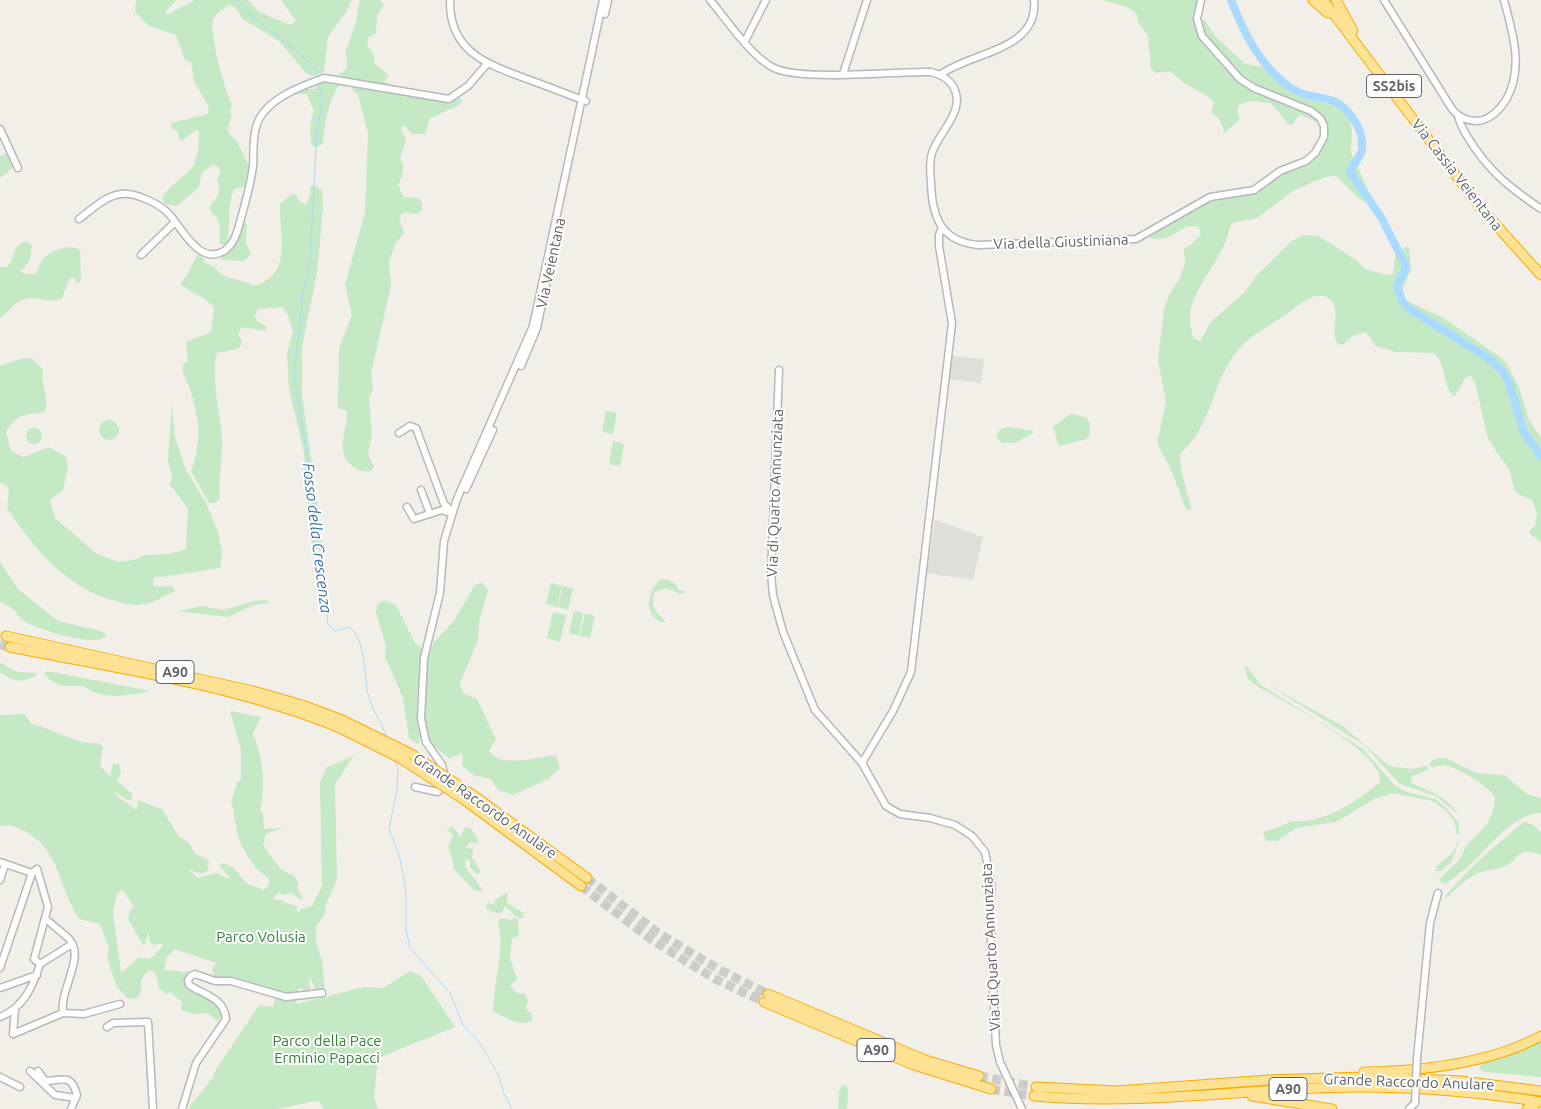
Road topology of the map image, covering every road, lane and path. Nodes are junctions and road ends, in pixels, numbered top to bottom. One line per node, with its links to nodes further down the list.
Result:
1 (450, 0): 17 (street)
2 (603, 0): 20 (street, Via Veientana)
3 (608, 0): 20 (street, Via Veientana)
4 (710, 0): 16 (street)
5 (766, 0): 16 (street)
6 (867, 0): 18 (street)
7 (1034, 0): 19 (street)
8 (1201, 0): 28 (street, Via della Giustiniana)
9 (1313, 0): 15 (highway)
10 (1323, 0): 15 (highway, Via Cassia Veientana / SS2bis)
11 (1329, 0): 15 (highway, Via Cassia Veientana / SS2bis)
12 (1336, 0): 15 (highway)
13 (1384, 0): 21 (street)
14 (1504, 0): 21 (street)
15 (1349, 30): 24 (highway, Via Cassia Veientana / SS2bis)
16 (744, 41): 18 (street)
17 (487, 64): 20 (street); 27 (street)
18 (843, 74): 19 (street)
19 (940, 75): 28 (street)
20 (584, 100): 36 (street, Via Veientana)
21 (1458, 115): 25 (street)
22 (0, 129): 23 (street)
23 (18, 168)
24 (1479, 201): 30 (highway, Via Cassia Veientana / SS2bis); 31 (highway, Via Cassia Veientana / SS2bis)
25 (1541, 209)
26 (79, 219): 27 (street)
27 (175, 222): 29 (street)
28 (942, 228): 41 (street)
29 (141, 255)
30 (1541, 266)
31 (1541, 275)
32 (779, 370): 41 (street, Via di Quarto Annunziata)
33 (399, 432): 36 (street)
34 (421, 490): 37 (street)
35 (407, 506): 37 (street)
36 (452, 512): 37 (street); 42 (street, Via Veientana)
37 (430, 514)
38 (6, 636): 40 (highway, Grande Raccordo Anulare / A90)
39 (10, 647): 40 (highway, Grande Raccordo Anulare / A90)
40 (341, 724): 43 (highway, Grande Raccordo Anulare / A90, bridge)
41 (862, 763): 78 (street, Via di Quarto Annunziata)
42 (415, 787)
43 (469, 798): 46 (highway, Grande Raccordo Anulare / A90); 48 (highway, Grande Raccordo Anulare / A90)
44 (3, 863): 45 (street); 47 (street)
45 (34, 871): 50 (street); 52 (street)
46 (587, 878)
47 (0, 880)
48 (581, 886)
49 (1438, 893): 80 (street, bridge)
50 (45, 918): 51 (street); 53 (street)
51 (72, 944): 53 (street); 60 (street)
52 (3, 946): 54 (street)
53 (40, 964): 55 (street)
54 (0, 968)
55 (37, 975): 56 (street); 59 (street)
56 (0, 988)
57 (322, 993): 77 (street)
58 (120, 1004): 60 (street)
59 (15, 1009): 60 (street); 61 (street)
60 (63, 1013)
61 (0, 1017)
62 (107, 1027): 76 (street)
63 (1541, 1036): 68 (highway)
64 (30, 1071): 73 (street)
65 (38, 1071): 73 (street)
66 (979, 1076): 70 (highway, A90)
67 (0, 1077): 69 (street)
68 (1268, 1080): 71 (highway, Grande Raccordo Anulare / A90); 72 (highway, Grande Raccordo Anulare / A90)
69 (20, 1087)
70 (991, 1089)
71 (1541, 1091)
72 (1214, 1095): 74 (highway, Grande Raccordo Anulare / A90); 79 (highway)
73 (76, 1098): 75 (street)
74 (1533, 1106)
75 (70, 1109)
76 (153, 1109)
77 (182, 1109)
78 (1022, 1109)
79 (1332, 1109)
80 (1409, 1109)

